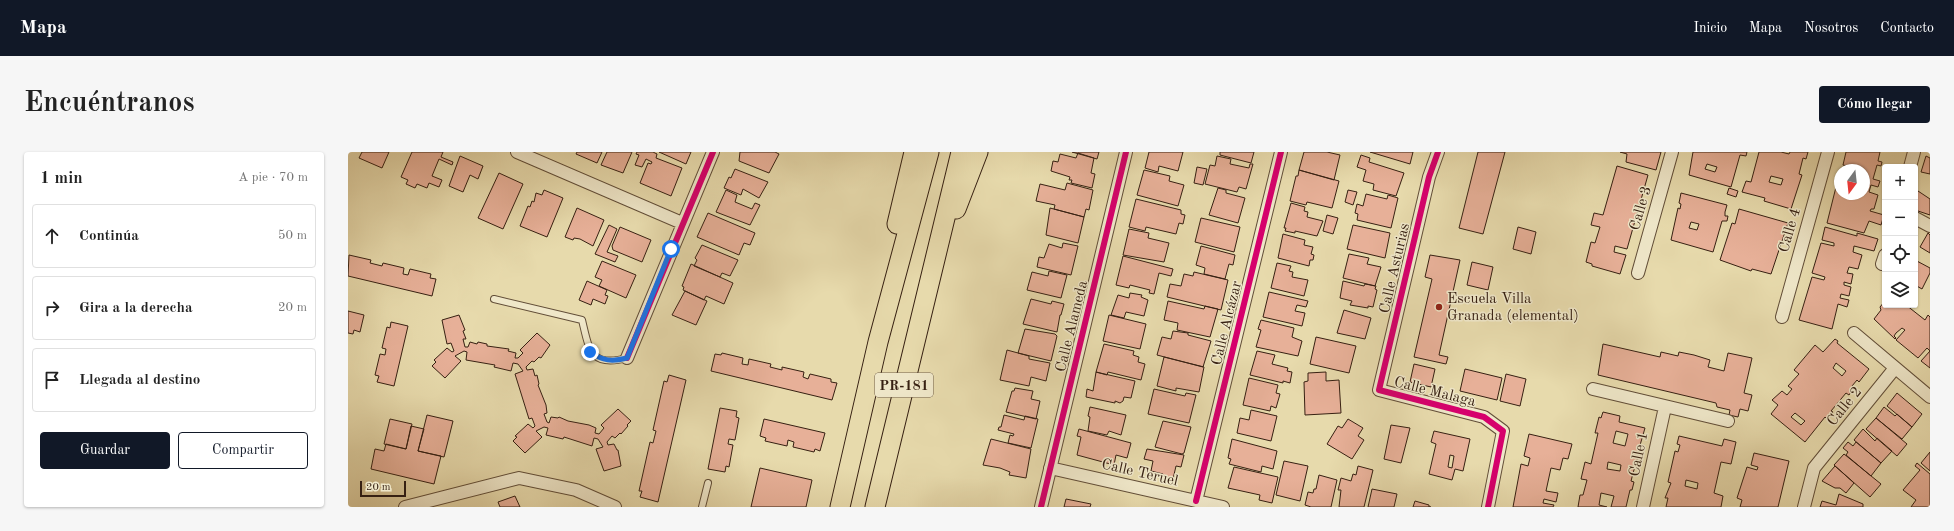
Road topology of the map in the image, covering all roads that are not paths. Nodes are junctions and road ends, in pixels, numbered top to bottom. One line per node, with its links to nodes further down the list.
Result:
1 (517, 152): 15 (street)
2 (713, 152): 15 (street)
3 (914, 152): 22 (highway)
4 (930, 152): 22 (highway, PR-181)
5 (961, 152): 17 (highway, PR-181)
6 (978, 152): 17 (highway)
7 (1126, 152): 30 (street, Calle Alameda)
8 (1281, 152): 32 (street, Calle Alcázar)
9 (1438, 152): 26 (street, Calle Asturias)
10 (1672, 152): 18 (street, Calle 3)
11 (1828, 152): 20 (street, Calle 4)
12 (1914, 152): 13 (street)
13 (1911, 164)
14 (1918, 220): 16 (street)
15 (682, 223): 23 (street)
16 (1930, 226)
17 (933, 262): 37 (highway, PR-181)
18 (1638, 273)
19 (494, 299): 23 (lane)
20 (1782, 317)
21 (1854, 333): 24 (street)
22 (878, 342): 36 (highway, PR-181)
23 (627, 358)
24 (1894, 368): 27 (street); 42 (street, Calle 2)
25 (1593, 389): 28 (street)
26 (1379, 390): 40 (street, Calle Malaga)
27 (1930, 397)
28 (1665, 407): 29 (street); 41 (street, Calle 1)
29 (1728, 421)
30 (1050, 468): 32 (street, Calle Teruel); 38 (street, Calle Alameda)
31 (708, 483): 35 (lane)
32 (1196, 500): 39 (street, Calle Teruel)
33 (405, 507): 34 (street)
34 (615, 507)
35 (702, 507)
36 (840, 507)
37 (875, 507)
38 (1041, 507)
39 (1223, 507)
40 (1488, 507)
41 (1643, 507)
42 (1804, 507)

